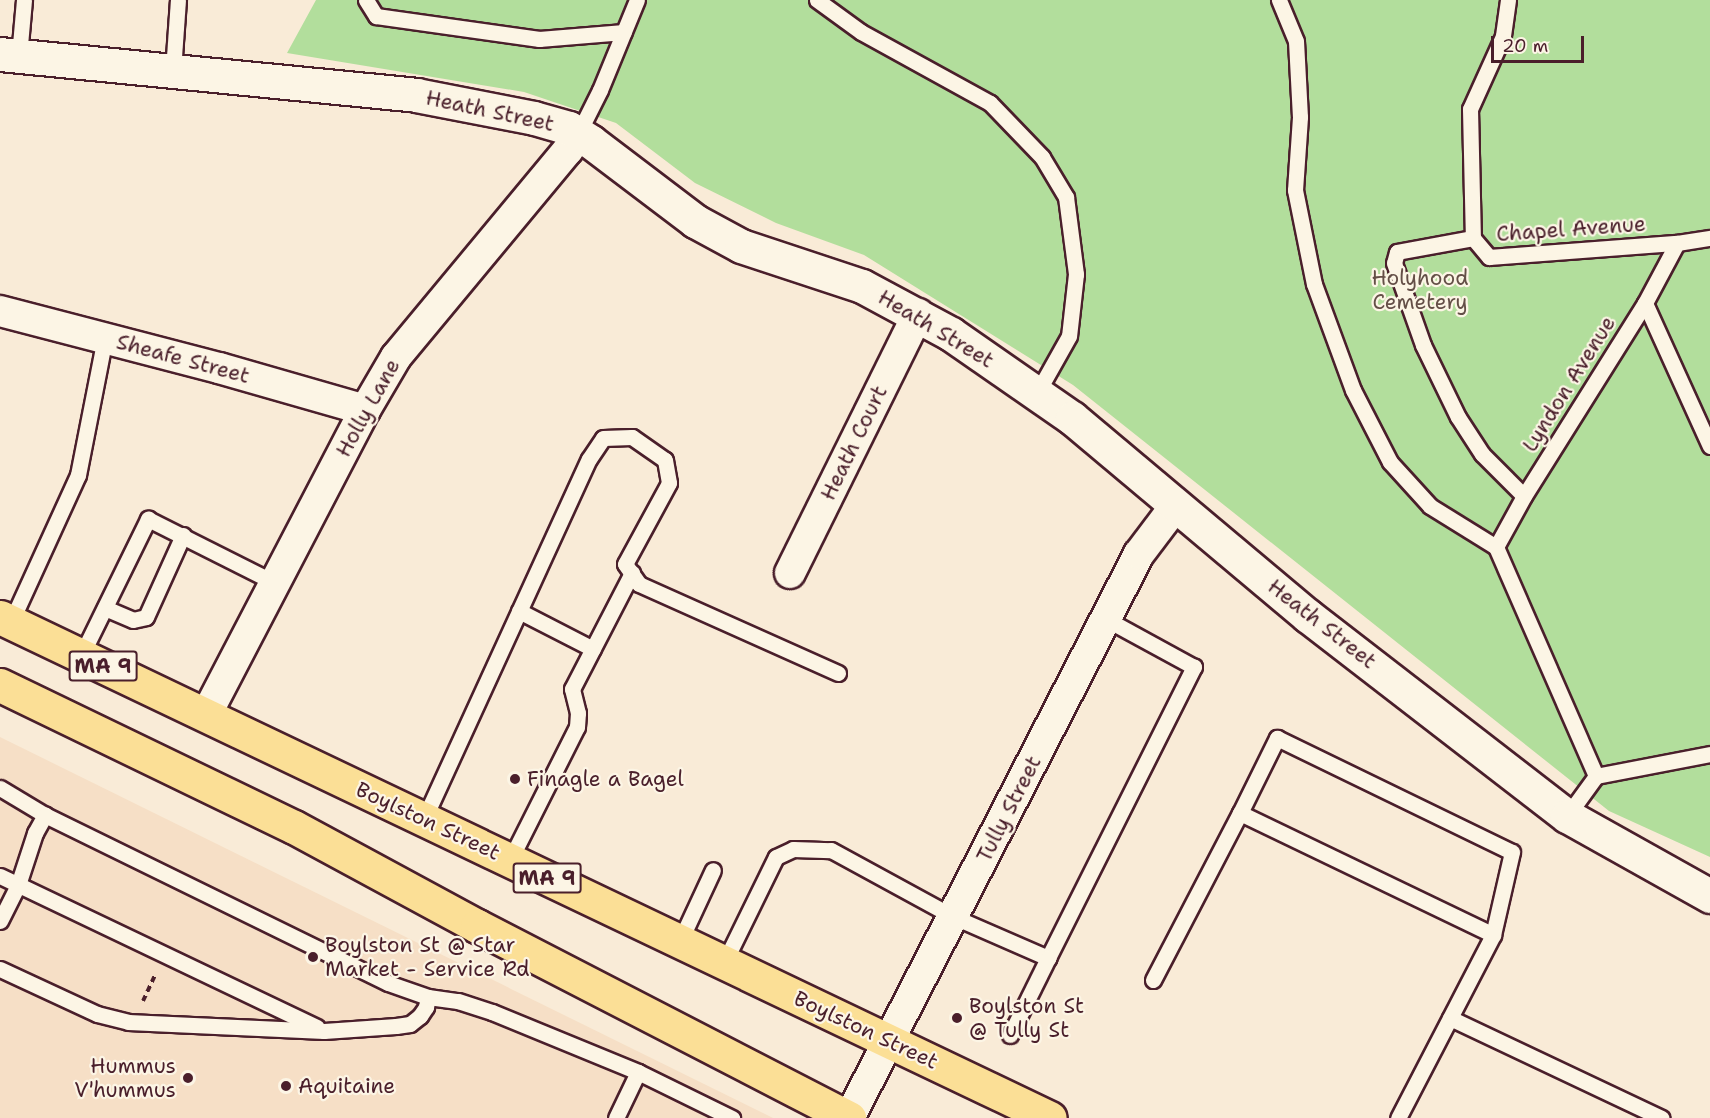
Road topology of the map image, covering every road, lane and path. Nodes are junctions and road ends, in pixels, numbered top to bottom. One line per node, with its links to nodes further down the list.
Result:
1 (24, 0): 9 (lane)
2 (178, 0): 10 (lane)
3 (366, 0): 8 (lane)
4 (637, 0): 8 (lane)
5 (817, 0): 19 (lane)
6 (1279, 0): 25 (lane)
7 (1508, 0): 12 (lane, Chapel Avenue)
8 (624, 32): 11 (lane)
9 (10, 55): 10 (street, Heath Street)
10 (173, 72): 11 (street, Heath Street)
11 (578, 134): 17 (street, Heath Street); 20 (street, Holly Lane)
12 (1473, 238): 14 (lane, Chapel Avenue); 22 (lane)
13 (1710, 238): 14 (lane, Chapel Avenue)
14 (1677, 243): 15 (lane, Lyndon Avenue)
15 (1645, 303): 21 (lane); 22 (lane, Lyndon Avenue)
16 (0, 311): 18 (street, Sheafe Street)
17 (918, 314): 19 (street, Heath Street); 27 (street, Heath Court)
18 (105, 338): 20 (street, Sheafe Street); 32 (lane)
19 (1037, 393): 23 (street, Heath Street)
20 (365, 410): 28 (street, Holly Lane)
21 (1710, 446)
22 (1524, 496): 25 (lane, Lyndon Avenue)
23 (1176, 505): 31 (street, Tully Street); 43 (street, Heath Street)
24 (183, 535): 28 (lane); 29 (lane); 29 (lane)
25 (1496, 547): 39 (lane)
26 (632, 573): 30 (lane); 33 (lane); 35 (lane)
27 (790, 573)
28 (275, 583): 37 (street, Holly Lane)
29 (105, 608): 34 (lane)
30 (519, 611): 33 (lane); 44 (lane)
31 (1106, 619): 50 (street, Tully Street); 54 (lane)
32 (6, 620): 34 (highway, Boylston Street / MA 9)
33 (593, 649): 45 (lane)
34 (81, 656): 37 (highway, Boylston Street / MA 9)
35 (838, 673)
36 (0, 685): 68 (highway)
37 (206, 715): 44 (highway, Boylston Street / MA 9)
38 (1710, 754): 39 (lane)
39 (1596, 776): 43 (lane)
40 (0, 788): 42 (lane)
41 (1240, 813): 52 (lane); 52 (lane); 58 (lane)
42 (45, 815): 48 (lane); 59 (lane)
43 (1568, 816): 49 (street, Heath Street)
44 (424, 819): 45 (highway, Boylston Street / MA 9)
45 (510, 860): 53 (highway, Boylston Street / MA 9)
46 (713, 870): 53 (lane)
47 (0, 876): 48 (lane)
48 (18, 885): 51 (lane); 62 (lane)
49 (1710, 896)
50 (954, 917): 54 (lane); 55 (lane); 64 (street, Tully Street)
51 (0, 921)
52 (1493, 935): 61 (lane)
53 (680, 941): 55 (highway, Boylston Street / MA 9)
54 (1048, 958): 63 (lane)
55 (724, 963): 64 (highway, Boylston Street / MA 9)
56 (159, 968): 60 (path)
57 (0, 969): 62 (lane)
58 (1153, 980)
59 (428, 997): 62 (lane); 65 (lane)
60 (141, 1005)
61 (1450, 1018): 70 (lane); 71 (lane)
62 (324, 1031)
63 (1010, 1035)
64 (889, 1041): 68 (street, Tully Street); 69 (highway, Boylston Street / MA 9)
65 (638, 1072): 66 (lane); 67 (lane)
66 (616, 1118)
67 (732, 1118)
68 (849, 1118)
69 (1050, 1118)
70 (1398, 1118)
71 (1662, 1118)

